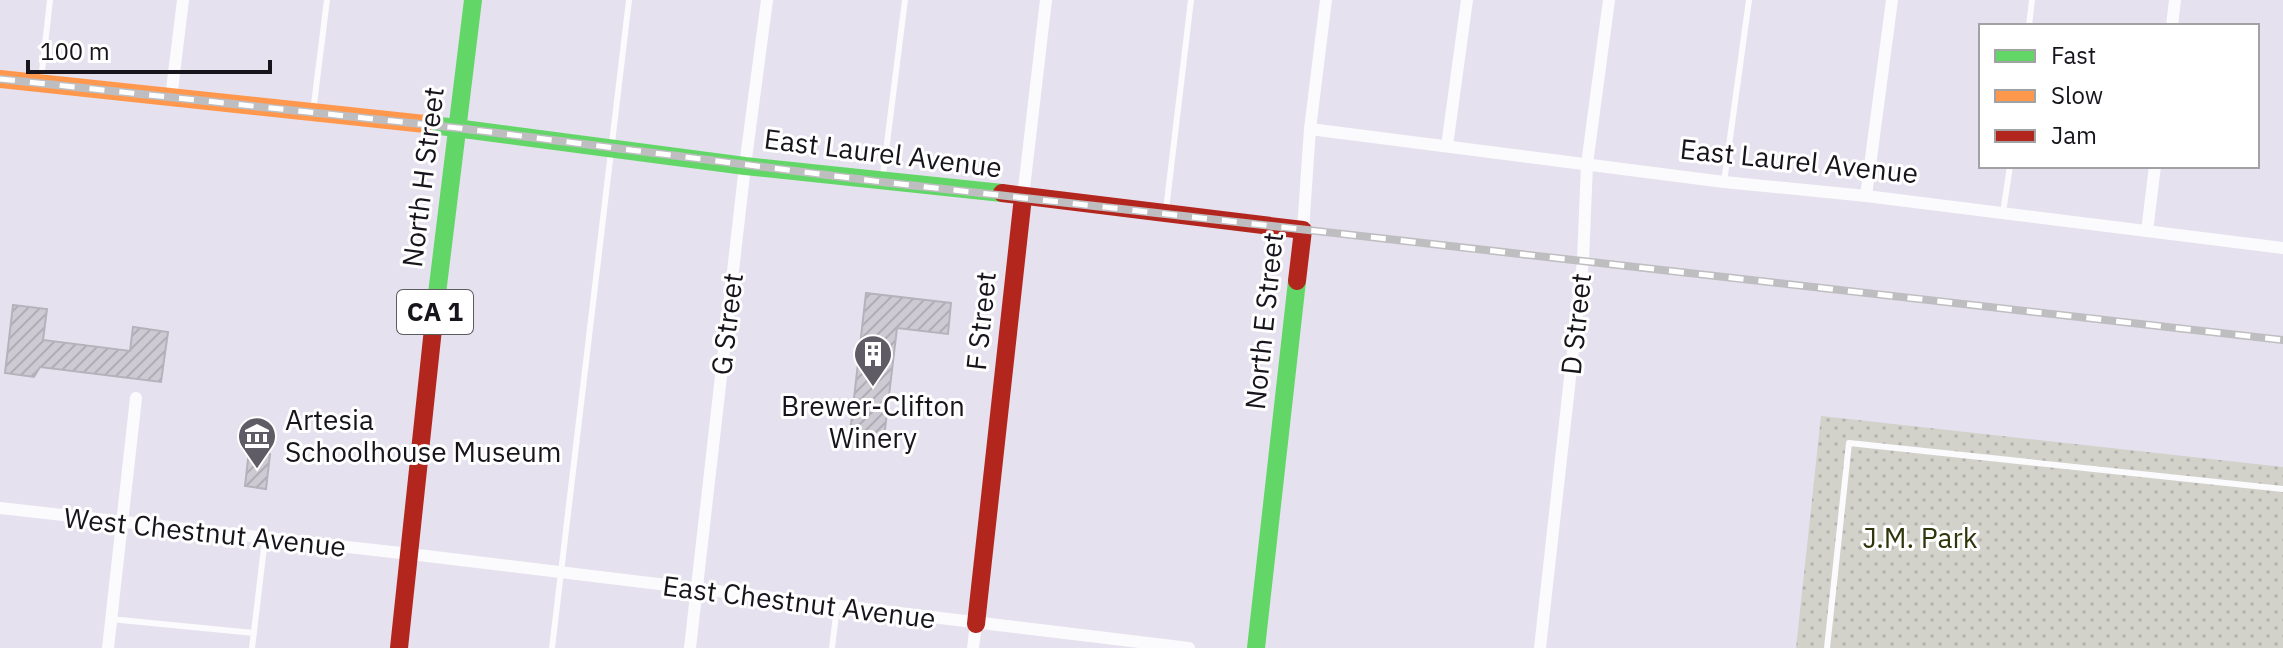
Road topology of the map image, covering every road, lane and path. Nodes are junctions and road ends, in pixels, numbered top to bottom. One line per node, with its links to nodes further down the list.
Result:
1 (50, 0): 20 (lane)
2 (183, 0): 21 (street)
3 (327, 0): 22 (lane)
4 (473, 0): 23 (main road, North H Street / CA 1)
5 (629, 0): 25 (lane)
6 (767, 0): 28 (street, G Street)
7 (905, 0): 31 (lane)
8 (1046, 0): 34 (street, F Street)
9 (1191, 0): 36 (lane)
10 (1326, 0): 24 (street, North E Street)
11 (1467, 0): 26 (street)
12 (1609, 0): 27 (street, D Street)
13 (1749, 0): 32 (lane)
14 (1892, 0): 33 (street)
15 (2032, 0): 17 (lane)
16 (2175, 0): 18 (street)
17 (2029, 24)
18 (2172, 24)
19 (0, 79): 20 (main road, East Laurel Avenue)
20 (40, 84): 21 (main road, East Laurel Avenue)
21 (171, 98): 22 (main road, East Laurel Avenue)
22 (313, 113): 23 (main road, East Laurel Avenue)
23 (458, 128): 25 (main road, East Laurel Avenue); 45 (main road, North H Street / CA 1)
24 (1310, 129): 26 (street, East Laurel Avenue); 37 (street, North E Street)
25 (613, 146): 28 (main road, East Laurel Avenue); 46 (lane)
26 (1447, 146): 27 (street, East Laurel Avenue)
27 (1587, 164): 32 (street, East Laurel Avenue); 62 (street, D Street)
28 (745, 166): 31 (main road, East Laurel Avenue); 47 (street, G Street)
29 (2010, 168): 35 (lane)
30 (2155, 168): 38 (street)
31 (882, 181): 34 (main road, East Laurel Avenue)
32 (1724, 182): 33 (street, East Laurel Avenue)
33 (1866, 196): 35 (street, East Laurel Avenue)
34 (1023, 197): 36 (main road, East Laurel Avenue); 50 (main road, F Street)
35 (2003, 213): 38 (street, East Laurel Avenue)
36 (1165, 214): 37 (main road, East Laurel Avenue)
37 (1303, 230): 61 (main road, North E Street)
38 (2147, 231): 39 (street, East Laurel Avenue)
39 (2283, 248)
40 (136, 398): 43 (street)
41 (2283, 489): 63 (lane)
42 (0, 508): 43 (street, West Chestnut Avenue)
43 (120, 523): 44 (street, West Chestnut Avenue); 49 (street)
44 (265, 539): 45 (street, West Chestnut Avenue); 51 (lane)
45 (410, 554): 46 (street, East Chestnut Avenue); 55 (main road, North H Street / CA 1)
46 (561, 572): 47 (street, East Chestnut Avenue); 56 (lane)
47 (697, 589): 48 (street, East Chestnut Avenue); 57 (street, G Street)
48 (837, 607): 50 (street, East Chestnut Avenue); 58 (lane)
49 (110, 619): 51 (lane); 53 (street)
50 (976, 624): 52 (street, East Chestnut Avenue); 59 (street, F Street)
51 (254, 633): 54 (lane)
52 (1117, 644): 60 (street, East Chestnut Avenue)
53 (108, 648)
54 (252, 648)
55 (399, 648)
56 (552, 648)
57 (690, 648)
58 (832, 648)
59 (973, 648)
60 (1189, 648)
61 (1256, 648)
62 (1540, 648)
63 (1827, 648)

